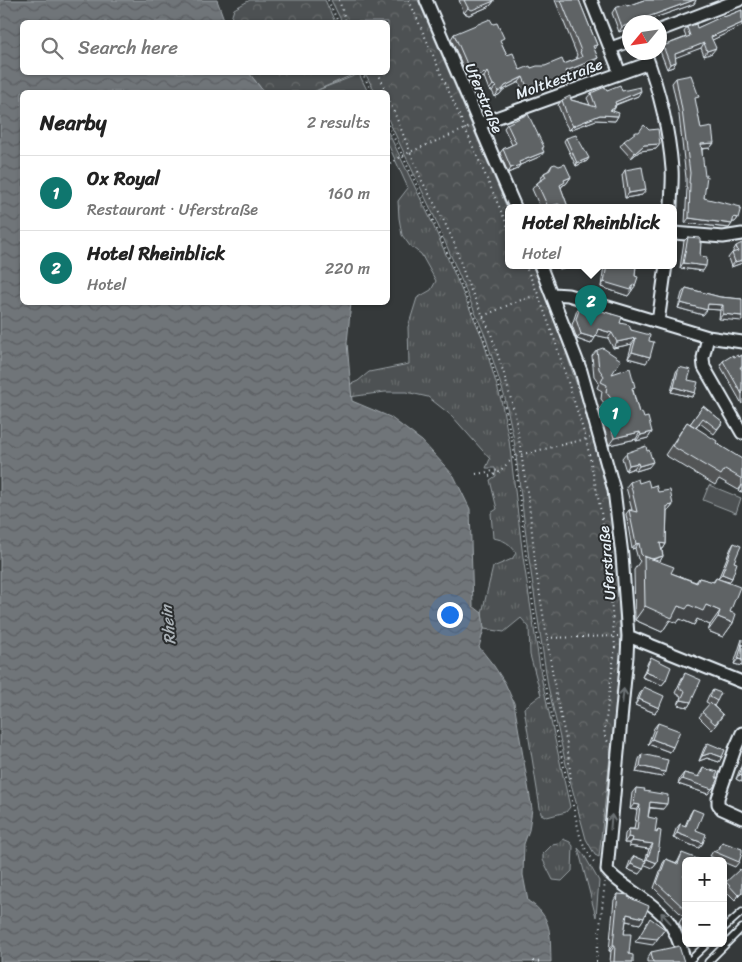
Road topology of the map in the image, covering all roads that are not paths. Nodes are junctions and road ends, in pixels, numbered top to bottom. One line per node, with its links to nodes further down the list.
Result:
1 (426, 0): 10 (street, Uferstraße)
2 (592, 0): 6 (street)
3 (740, 0): 4 (street)
4 (667, 27)
5 (622, 44): 6 (street, Moltkestraße)
6 (611, 48): 9 (street)
7 (643, 60): 9 (street, Moltkestraße)
8 (648, 60): 12 (street)
9 (620, 73): 10 (street, Moltkestraße)
10 (479, 124): 11 (street, Uferstraße)
11 (514, 204)
12 (671, 204)
13 (677, 233): 14 (street)
14 (742, 234)
15 (542, 269): 17 (street, Uferstraße)
16 (665, 269): 18 (street)
17 (552, 294): 18 (street); 22 (street, Uferstraße)
18 (658, 322): 19 (street)
19 (708, 337): 20 (street); 21 (street)
20 (742, 342)
21 (742, 433)
22 (628, 636): 23 (street); 30 (street, Uferstraße, one-way to 22)
23 (742, 682)
24 (742, 733): 25 (street)
25 (742, 818)
26 (742, 912): 27 (lane)
27 (727, 925)
28 (742, 928): 31 (lane)
29 (703, 947): 30 (lane)
30 (686, 962)
31 (708, 962)

